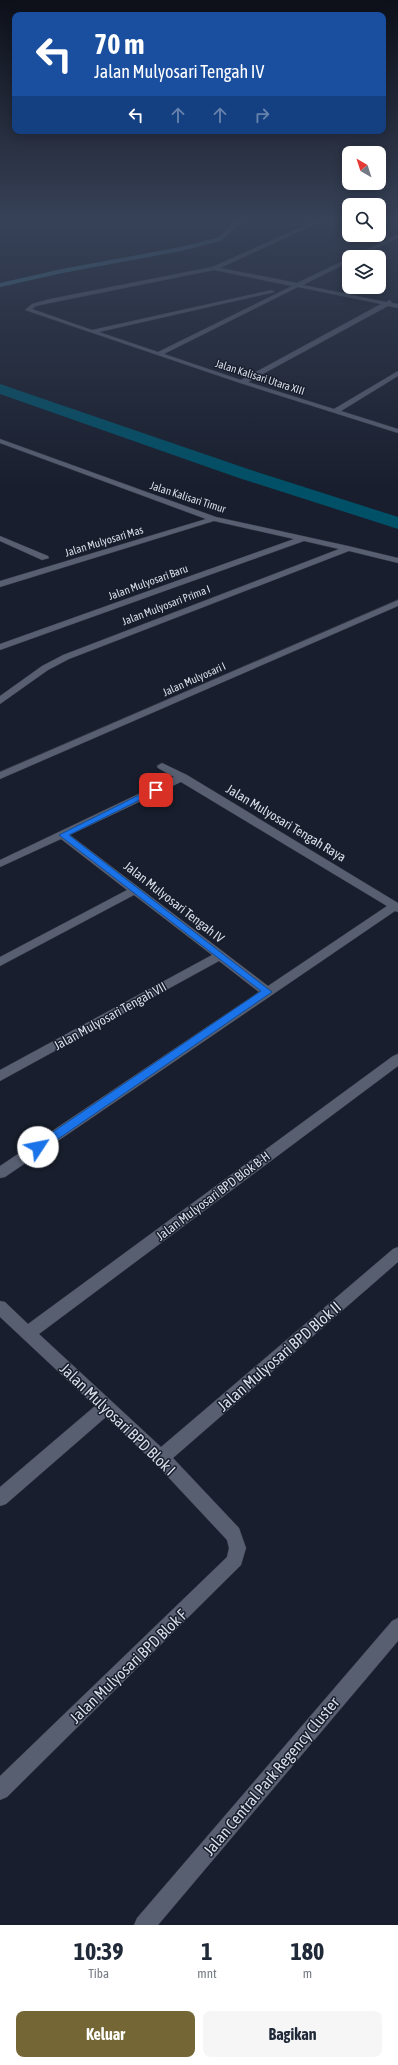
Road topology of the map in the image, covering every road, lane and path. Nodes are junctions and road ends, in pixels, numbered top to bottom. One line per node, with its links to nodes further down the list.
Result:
1 (28, 309): 5 (street, Jalan Kalisari Utara XIII)
2 (198, 309): 5 (street, Jalan Kalisari Utara XIII)
3 (249, 309): 6 (street)
4 (376, 309): 8 (street)
5 (94, 331): 6 (street, Jalan Kalisari Utara XIII)
6 (158, 354): 8 (street, Jalan Kalisari Utara XIII)
7 (398, 373): 9 (street)
8 (242, 382): 9 (street, Jalan Kalisari Utara XIII)
9 (334, 412): 10 (street, Jalan Kalisari Utara XIII)
10 (398, 431)
11 (0, 441): 12 (street, Jalan Kalisari Timur)
12 (214, 519): 14 (street, Jalan Kalisari Timur); 18 (street, Jalan Mulyosari Mas)
13 (0, 538): 16 (street)
14 (304, 538): 15 (street, Jalan Kalisari Timur); 20 (street, Jalan Mulyosari Baru)
15 (348, 548): 17 (street, Jalan Kalisari Timur); 21 (street, Jalan Mulyosari Prima I)
16 (45, 558)
17 (398, 561)
18 (0, 584)
19 (398, 603): 23 (street, Jalan Mulyosari I)
20 (0, 647)
21 (0, 701)
22 (162, 766): 24 (street, Jalan Mulyosari Tengah Raya)
23 (0, 776)
24 (183, 777): 25 (street); 28 (street, Jalan Mulyosari Tengah Raya)
25 (63, 835): 26 (street); 27 (street, Jalan Mulyosari Tengah IV)
26 (0, 864)
27 (135, 890): 29 (street, Jalan Mulyosari Tengah IV); 30 (street)
28 (396, 907): 31 (street)
29 (220, 956): 31 (street, Jalan Mulyosari Tengah IV); 33 (street, Jalan Mulyosari Tengah VII)
30 (0, 962)
31 (267, 992): 34 (street)
32 (398, 1059): 37 (street, Jalan Mulyosari BPD Blok B-H)
33 (0, 1076)
34 (0, 1173)
35 (398, 1253): 39 (street, Jalan Mulyosari BPD Blok II)
36 (0, 1307): 37 (street, Jalan Mulyosari BPD Blok I)
37 (28, 1333): 38 (street, Jalan Mulyosari BPD Blok I)
38 (107, 1406): 39 (street, Jalan Mulyosari BPD Blok I); 40 (street)
39 (161, 1458): 41 (street, Jalan Mulyosari BPD Blok I)
40 (0, 1498)
41 (233, 1534): 43 (street, Jalan Mulyosari BPD Blok F)
42 (398, 1627): 44 (street, Jalan Central Park Regency Cluster)
43 (0, 1790)
44 (144, 1925)

